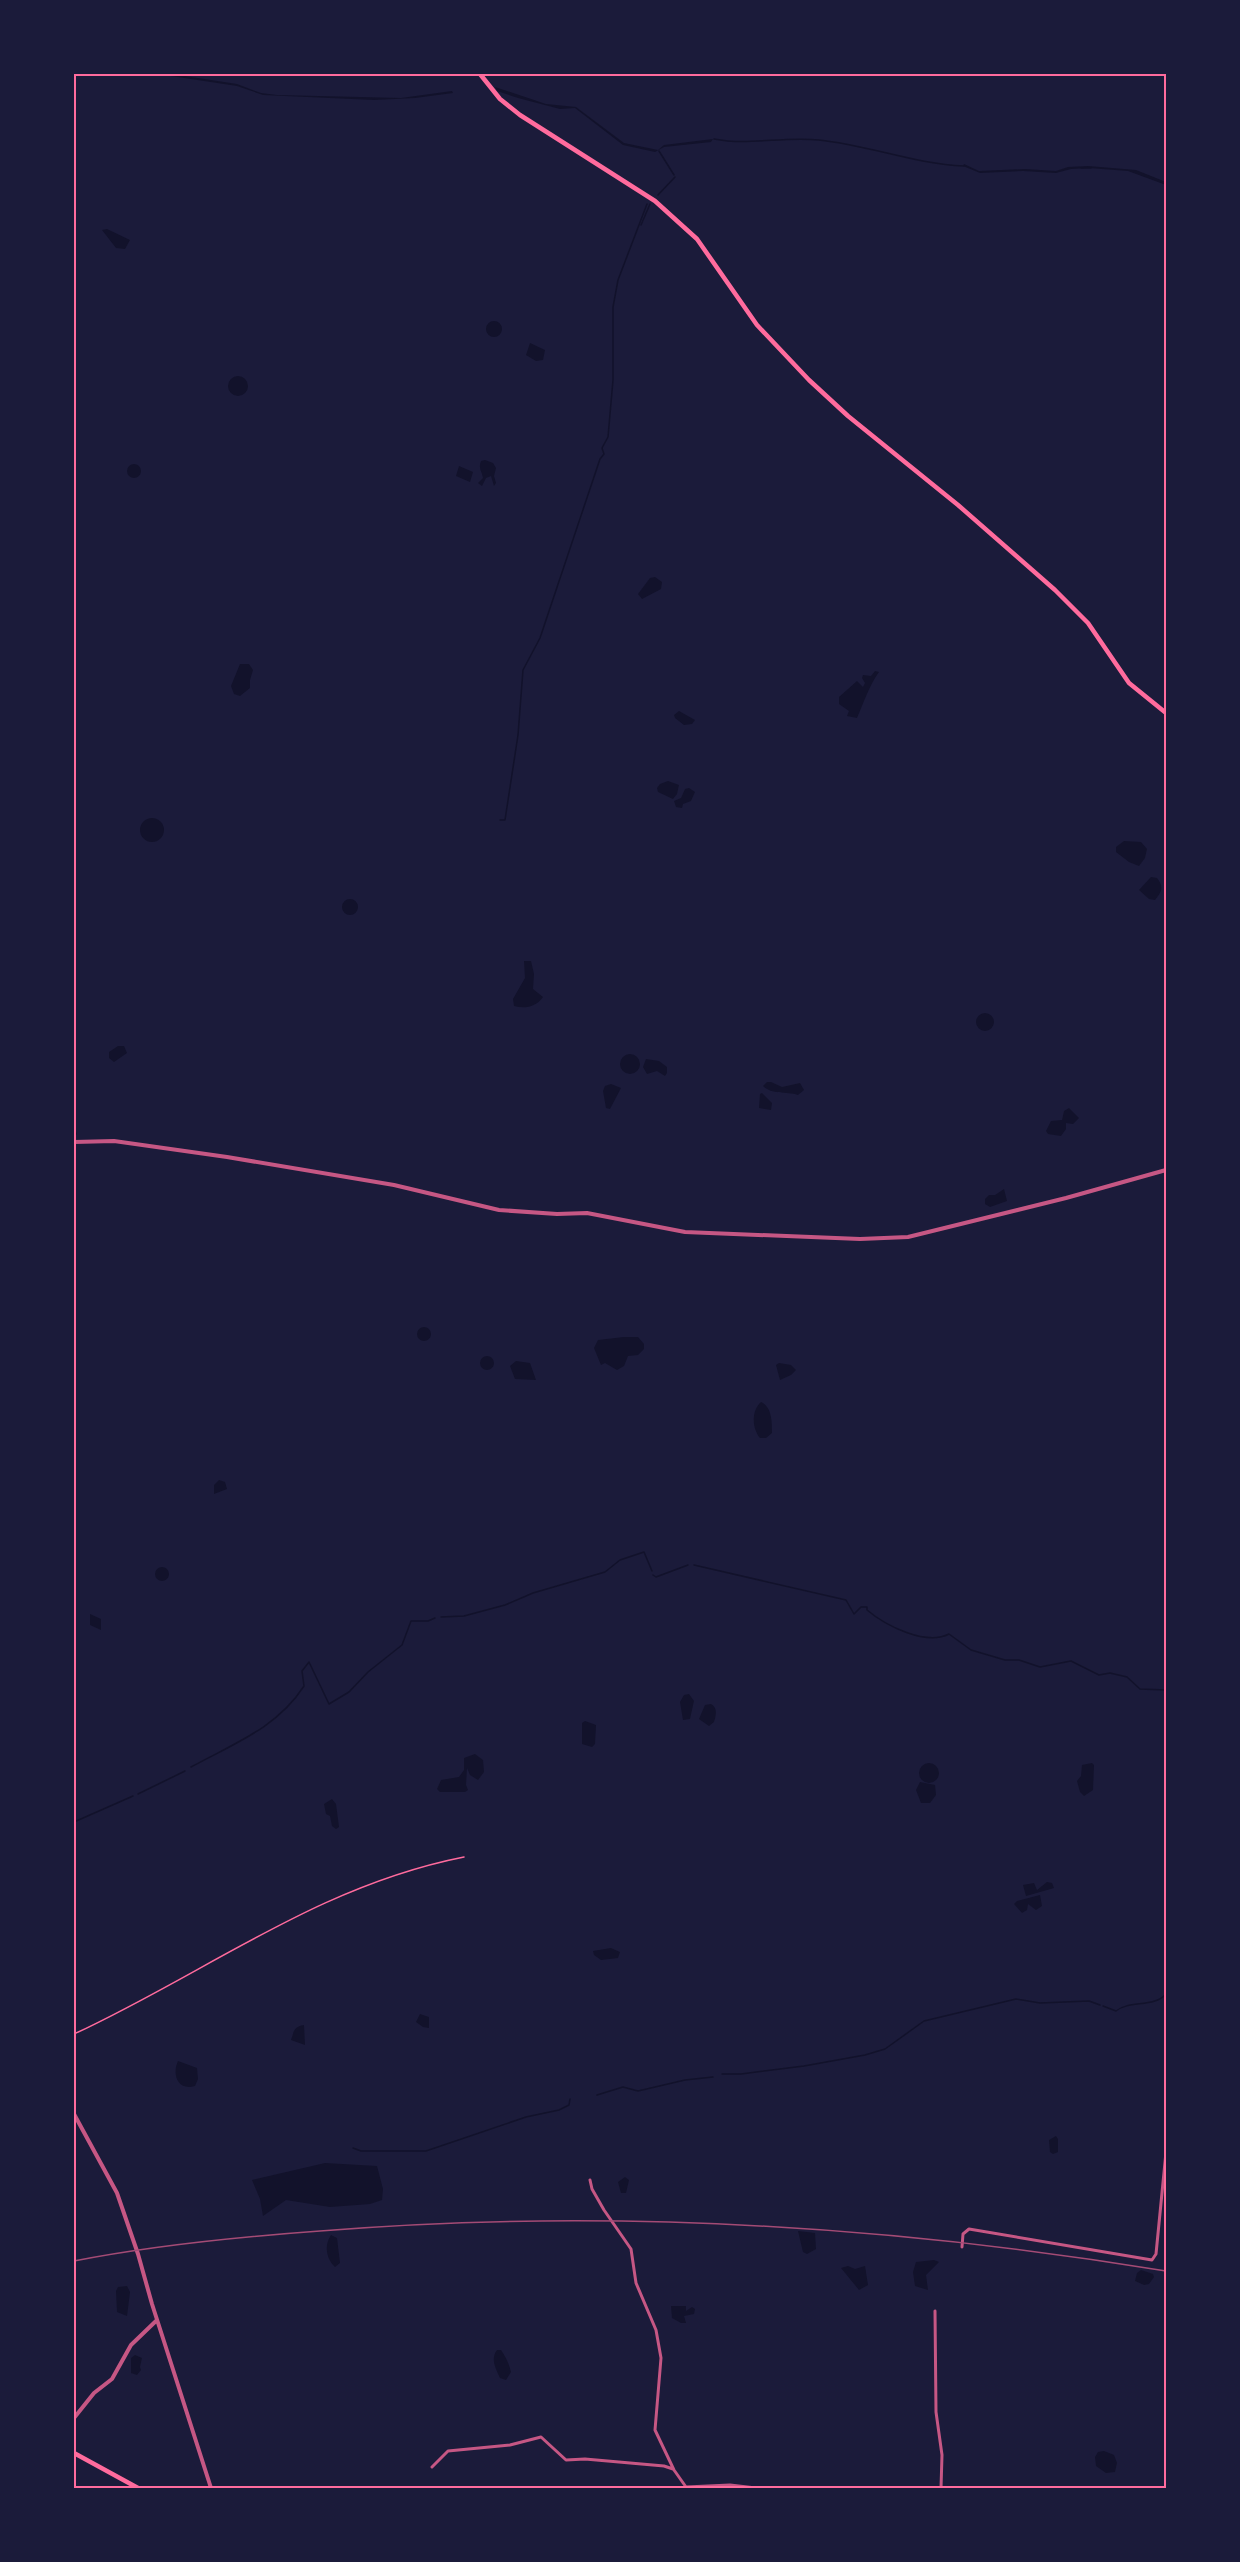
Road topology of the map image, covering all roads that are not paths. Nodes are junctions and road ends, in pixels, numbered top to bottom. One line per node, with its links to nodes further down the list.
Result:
1 (480, 74): 2 (main road)
2 (1167, 713)
3 (74, 1142): 4 (street)
4 (1167, 1170)
5 (74, 2114): 10 (street)
6 (1167, 2152): 8 (street)
7 (590, 2180): 14 (street)
8 (962, 2247)
9 (935, 2311): 19 (street)
10 (157, 2320): 11 (street); 16 (street)
11 (74, 2418)
12 (74, 2453): 15 (main road)
13 (432, 2466): 14 (street)
14 (674, 2470): 17 (street)
15 (138, 2488)
16 (211, 2488)
17 (686, 2488): 18 (street)
18 (756, 2488)
19 (941, 2488)

